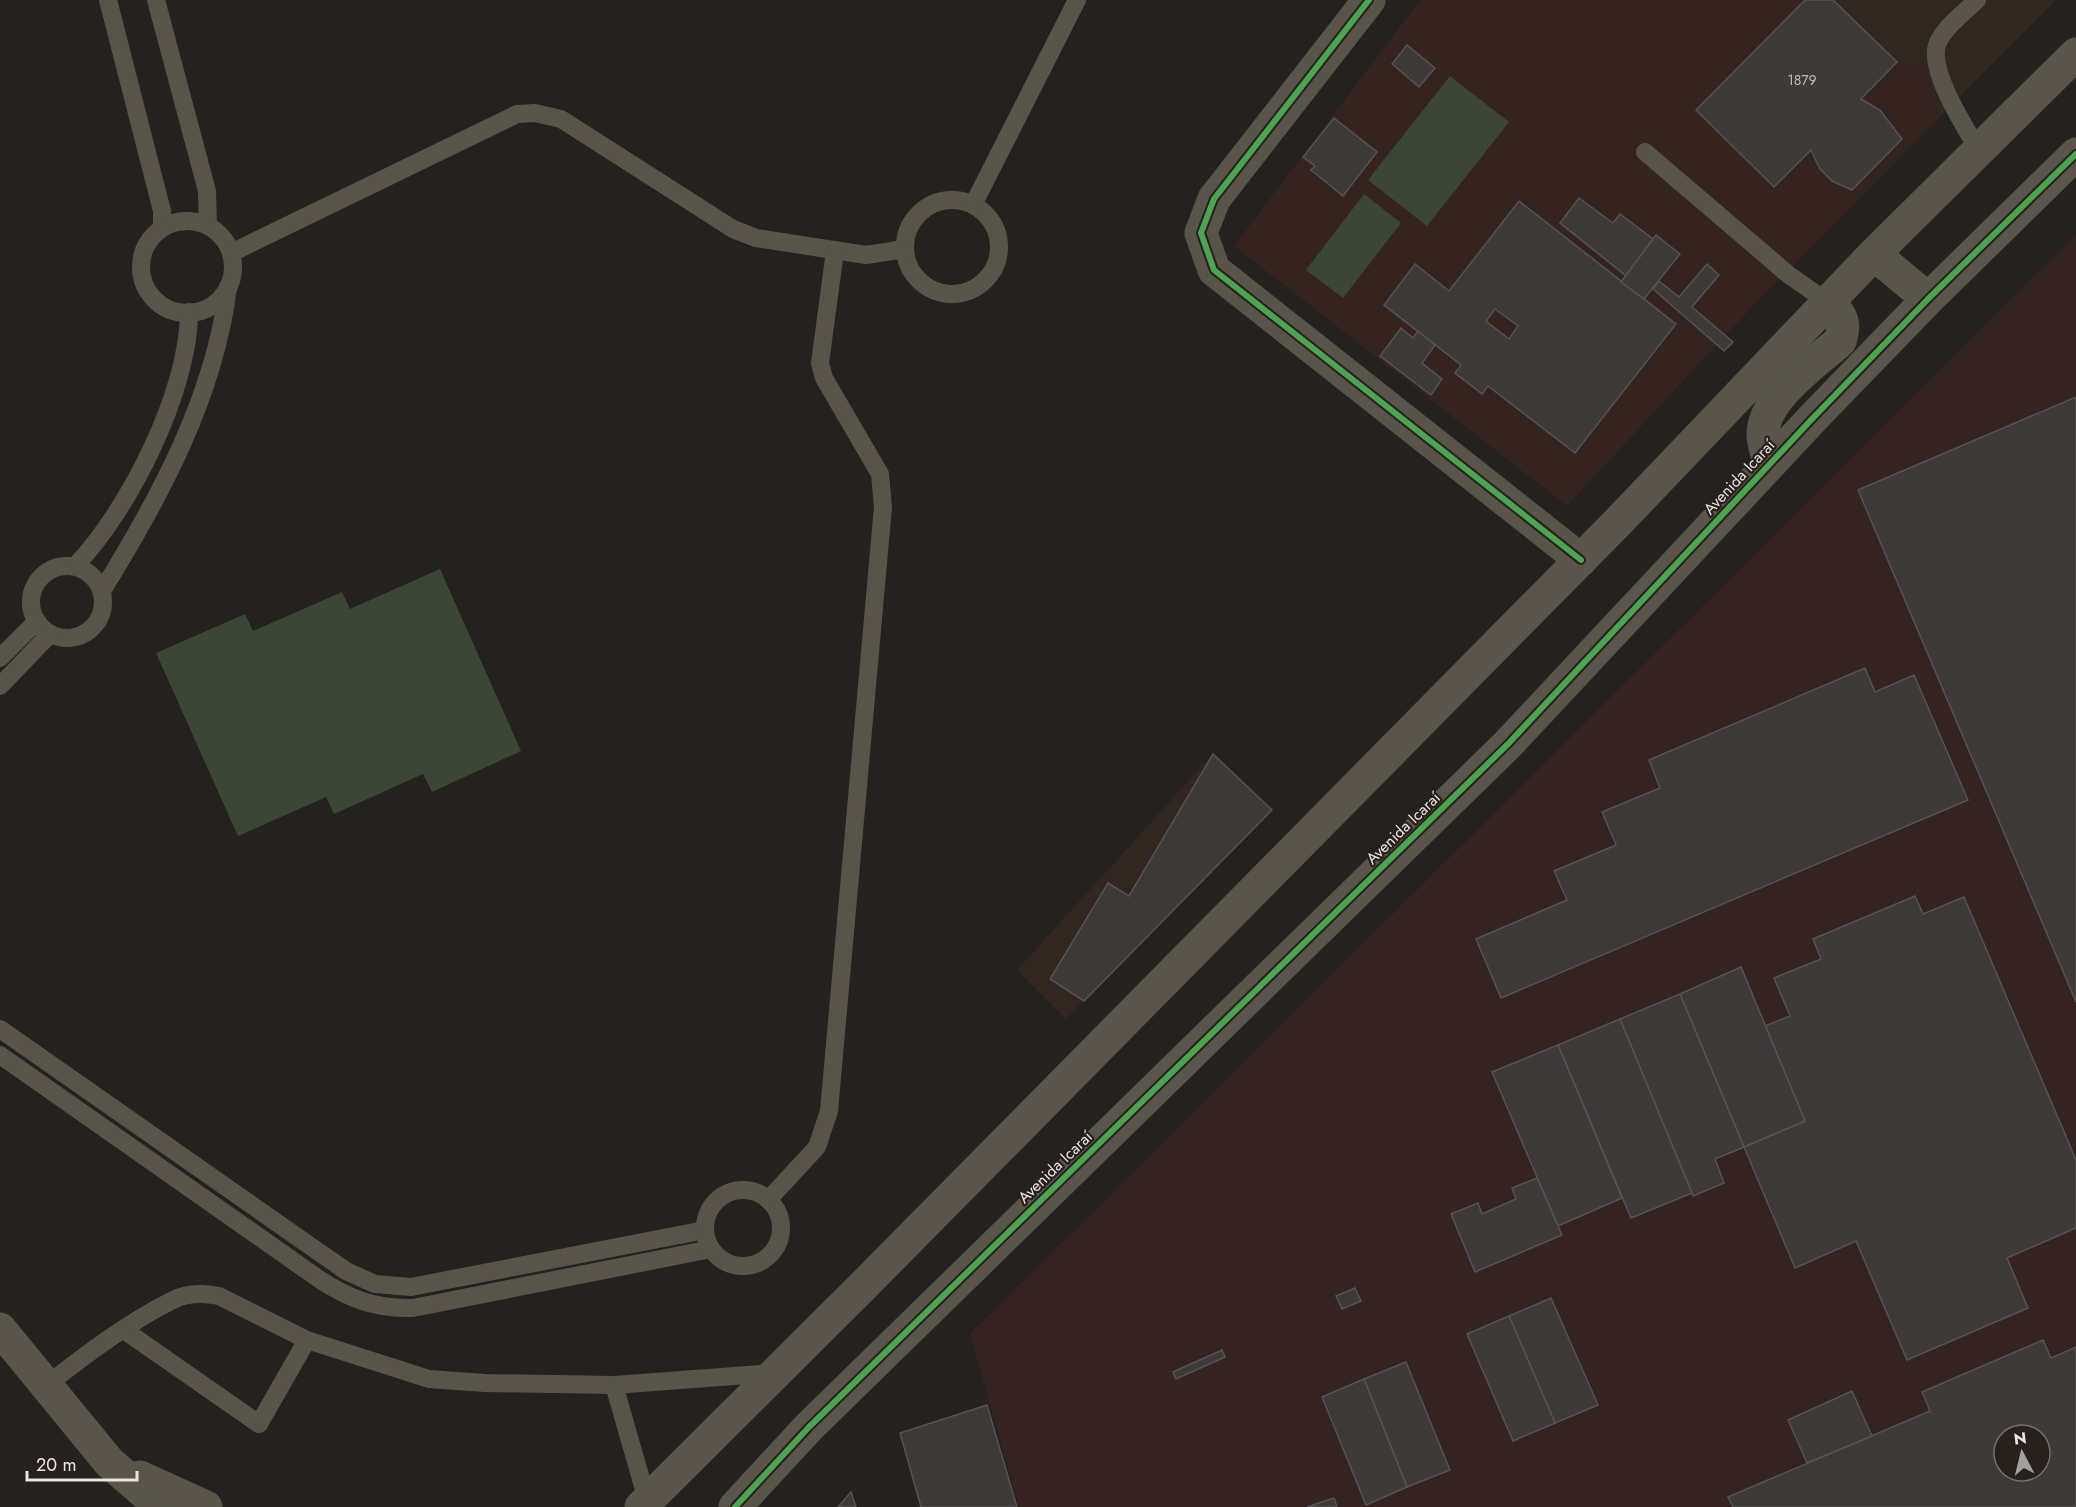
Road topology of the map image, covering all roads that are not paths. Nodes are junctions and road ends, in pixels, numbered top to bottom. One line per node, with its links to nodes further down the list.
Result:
1 (108, 0): 12 (lane)
2 (156, 0): 11 (lane)
3 (1077, 0): 10 (lane)
4 (1369, 0): 22 (street)
5 (1977, 0): 7 (lane)
6 (2076, 54): 7 (main road)
7 (1978, 150): 16 (main road)
8 (1645, 153): 19 (lane)
9 (2076, 154): 18 (main road, Avenida Icaraí)
10 (973, 205): 13 (lane); 13 (lane)
11 (208, 226): 12 (lane); 15 (lane)
12 (162, 228): 20 (lane)
13 (905, 249): 14 (lane)
14 (835, 251): 15 (lane); 31 (lane)
15 (231, 253): 17 (lane)
16 (1874, 254): 18 (main road); 19 (main road)
17 (228, 288): 20 (lane); 24 (lane)
18 (1928, 299): 21 (main road, Avenida Icaraí)
19 (1829, 303): 21 (main road); 22 (main road)
20 (189, 312): 23 (lane)
21 (1770, 464): 44 (main road, Avenida Icaraí)
22 (1581, 560): 37 (main road)
23 (75, 566): 24 (lane); 25 (lane)
24 (102, 591): 26 (lane)
25 (37, 621): 26 (lane); 27 (lane)
26 (50, 634): 28 (lane)
27 (0, 658)
28 (0, 686)
29 (0, 1029): 32 (lane)
30 (0, 1055): 33 (lane)
31 (768, 1200): 32 (lane); 33 (lane)
32 (705, 1230): 33 (lane)
33 (711, 1248)
34 (0, 1329): 38 (main road)
35 (124, 1330): 36 (lane); 36 (lane); 38 (lane)
36 (307, 1340): 39 (lane)
37 (777, 1373): 39 (lane); 41 (main road)
38 (47, 1385): 40 (main road)
39 (614, 1385): 41 (lane)
40 (108, 1462): 42 (main road); 43 (main road)
41 (644, 1504)
42 (162, 1507)
43 (206, 1507)
44 (735, 1507)

